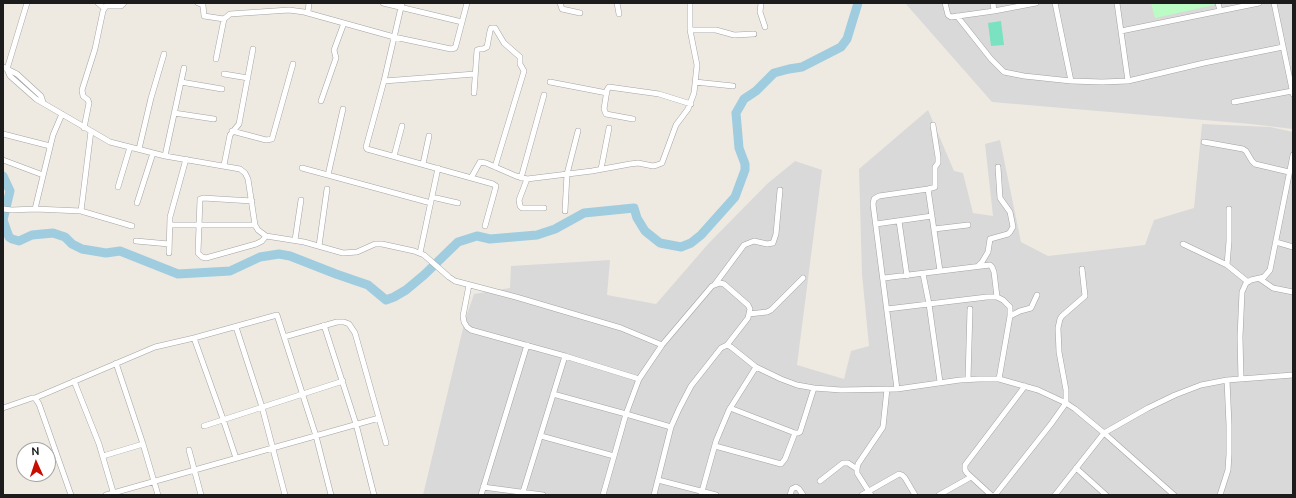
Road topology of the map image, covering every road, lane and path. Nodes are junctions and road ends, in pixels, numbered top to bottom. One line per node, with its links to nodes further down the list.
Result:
1 (27, 3): 41 (street)
2 (98, 3): 21 (street)
3 (124, 3): 21 (street)
4 (198, 3): 28 (street)
5 (309, 3): 24 (street)
6 (383, 3): 20 (street)
7 (467, 3): 29 (street)
8 (560, 3): 25 (street)
9 (617, 3): 26 (street)
10 (690, 3): 32 (street)
11 (761, 3): 31 (street)
12 (945, 3): 27 (street)
13 (993, 3): 22 (street)
14 (1036, 3): 22 (street)
15 (1055, 3): 47 (street)
16 (1117, 3): 33 (street)
17 (1218, 3): 23 (street)
18 (1259, 3): 23 (street)
19 (1274, 3): 36 (street)
20 (401, 5): 29 (street); 35 (street)
21 (104, 8): 68 (street)
22 (994, 11): 27 (street)
23 (1220, 11): 33 (street)
24 (308, 12): 28 (street); 30 (street)
25 (580, 13)
26 (619, 14)
27 (957, 16): 47 (street)
28 (224, 19): 39 (street)
29 (462, 22): 35 (street)
30 (344, 23): 35 (street); 58 (street)
31 (765, 27)
32 (690, 30): 34 (street); 51 (street)
33 (1121, 31): 48 (street)
34 (754, 34)
35 (394, 37): 46 (street)
36 (1283, 47): 48 (street); 56 (street)
37 (253, 49): 45 (street)
38 (164, 54): 78 (street)
39 (216, 59)
40 (294, 64): 71 (street)
41 (5, 68): 63 (street)
42 (184, 68): 49 (street)
43 (224, 74): 45 (street)
44 (475, 74): 46 (street); 54 (street); 87 (street)
45 (248, 78): 71 (street)
46 (384, 81): 82 (street)
47 (1071, 81): 48 (street)
48 (1128, 81)
49 (181, 82): 53 (street); 62 (street)
50 (550, 82): 55 (street)
51 (695, 82): 52 (street); 60 (street)
52 (733, 86)
53 (222, 90)
54 (474, 93)
55 (607, 93): 60 (street); 65 (street)
56 (1293, 93): 59 (street)
57 (544, 95): 97 (street)
58 (321, 101)
59 (1234, 102)
60 (691, 104): 91 (street)
61 (343, 109): 94 (street)
62 (174, 113): 64 (street); 81 (street)
63 (62, 114): 68 (street); 76 (street)
64 (214, 118)
65 (633, 119)
66 (933, 125): 100 (street)
67 (402, 126): 82 (street)
68 (84, 128): 70 (street)
69 (608, 128): 91 (street)
70 (91, 131): 77 (street); 112 (street)
71 (232, 131): 86 (street)
72 (578, 132): 92 (street)
73 (3, 134): 76 (street)
74 (429, 136): 85 (street)
75 (1204, 142): 95 (street)
76 (50, 146): 93 (street)
77 (130, 147): 78 (street); 99 (street)
78 (138, 149): 79 (street)
79 (153, 153): 81 (street); 107 (street)
80 (1293, 155): 95 (street)
81 (165, 156): 83 (street)
82 (394, 156): 85 (street)
83 (186, 159): 86 (street); 121 (street)
84 (3, 160): 93 (street)
85 (423, 164): 90 (street)
86 (224, 165): 103 (street)
87 (495, 167): 96 (street); 97 (street)
88 (998, 167): 135 (street)
89 (302, 168): 94 (street)
90 (438, 168): 96 (street); 105 (street)
91 (600, 169): 92 (street)
92 (566, 174): 98 (street); 113 (street)
93 (43, 175): 110 (street)
94 (328, 175): 105 (street)
95 (1290, 175): 127 (street)
96 (471, 178): 122 (street)
97 (521, 178): 98 (street)
98 (527, 179): 108 (street)
99 (118, 187)
100 (928, 189): 114 (street); 116 (street)
101 (327, 190): 130 (street)
102 (780, 190): 145 (street)
103 (252, 200): 117 (street); 118 (street)
104 (301, 200): 125 (street)
105 (432, 200): 106 (street); 133 (street)
106 (458, 203)
107 (137, 204)
108 (544, 208)
109 (3, 209): 110 (street)
110 (35, 209): 112 (street)
111 (1230, 209): 134 (street)
112 (81, 211): 120 (street)
113 (565, 211)
114 (932, 216): 115 (street); 123 (street)
115 (899, 220): 116 (street); 139 (street)
116 (876, 224): 141 (street)
117 (199, 225): 118 (street); 121 (street); 124 (street)
118 (255, 225): 124 (street)
119 (968, 225): 123 (street)
120 (132, 226)
121 (170, 226): 128 (street)
122 (485, 226)
123 (934, 229): 137 (street)
124 (266, 236): 125 (street)
125 (296, 240): 130 (street)
126 (136, 241): 128 (street)
127 (1276, 242): 131 (street); 142 (street)
128 (169, 244): 132 (street)
129 (1183, 244): 134 (street)
130 (319, 246): 133 (street)
131 (1293, 247)
132 (169, 253)
133 (422, 254): 144 (street)
134 (1227, 265): 143 (street)
135 (977, 267): 137 (street); 148 (street)
136 (1082, 269): 180 (street)
137 (940, 271): 138 (street)
138 (923, 274): 139 (street); 149 (street)
139 (907, 276): 141 (street)
140 (803, 278): 152 (street)
141 (884, 278): 150 (street)
142 (1260, 279): 143 (street); 146 (street)
143 (1248, 282): 167 (street)
144 (469, 284): 158 (street); 159 (street)
145 (715, 284): 152 (street); 158 (street)
146 (1293, 292)
147 (1037, 295): 153 (street)
148 (997, 297): 149 (street); 153 (street)
149 (929, 304): 150 (street); 172 (street)
150 (887, 309): 176 (street)
151 (970, 309): 166 (street)
152 (749, 314): 160 (street)
153 (1010, 316): 168 (street)
154 (324, 326): 156 (street); 171 (street); 185 (street)
155 (236, 327): 156 (street); 157 (street); 181 (street)
156 (284, 337): 177 (street)
157 (194, 338): 162 (street); 186 (street)
158 (662, 344): 165 (street)
159 (527, 345): 161 (street); 209 (street)
160 (727, 345): 163 (street); 189 (street)
161 (565, 356): 165 (street); 178 (street)
162 (116, 363): 170 (street); 195 (street)
163 (756, 367): 174 (street); 183 (street)
164 (1293, 375): 167 (street)
165 (639, 379): 184 (street)
166 (968, 379): 168 (street); 172 (street)
167 (1241, 379): 169 (street)
168 (999, 380): 173 (street)
169 (1227, 380): 191 (street); 237 (street)
170 (74, 381): 179 (street); 199 (street)
171 (343, 381): 177 (street); 187 (street)
172 (940, 382): 176 (street)
173 (1025, 386): 180 (street); 205 (street)
174 (814, 388): 175 (street); 190 (street)
175 (887, 389): 176 (street); 203 (street)
176 (897, 389)
177 (302, 394): 181 (street); 192 (street)
178 (553, 394): 184 (street); 193 (street)
179 (35, 398): 182 (street); 215 (street)
180 (1066, 403): 191 (street); 233 (street)
181 (262, 407): 186 (street); 197 (street)
182 (3, 408)
183 (730, 408): 190 (street); 196 (street)
184 (626, 414): 189 (street); 200 (street)
185 (379, 418): 187 (street); 194 (street)
186 (223, 419): 188 (street); 201 (street)
187 (356, 424): 192 (street); 221 (street)
188 (204, 426)
189 (671, 427): 206 (street)
190 (795, 433): 196 (street)
191 (1104, 433): 202 (street); 236 (street)
192 (316, 436): 197 (street); 220 (street)
193 (541, 436): 200 (street); 210 (street)
194 (386, 443)
195 (143, 444): 199 (street); 207 (street)
196 (715, 446): 212 (street)
197 (274, 448): 201 (street); 219 (street)
198 (189, 450): 204 (street)
199 (103, 456): 214 (street)
200 (614, 456): 224 (street)
201 (236, 458): 204 (street)
202 (1076, 468): 234 (street); 235 (street)
203 (857, 469): 208 (street); 213 (street)
204 (194, 470): 207 (street); 218 (street)
205 (971, 477): 231 (street); 232 (street)
206 (658, 480): 212 (street); 225 (street)
207 (155, 481): 214 (street); 217 (street)
208 (820, 481)
209 (483, 487): 211 (street); 222 (street)
210 (523, 492): 211 (street); 223 (street)
211 (513, 493)
212 (701, 493): 226 (street)
213 (870, 493): 229 (street); 230 (street)
214 (114, 494): 216 (street)
215 (71, 495)
216 (106, 495)
217 (158, 495)
218 (201, 495)
219 (285, 495)
220 (331, 495)
221 (374, 495)
222 (481, 495)
223 (543, 495)
224 (603, 495)
225 (654, 495)
226 (716, 495)
227 (790, 495): 228 (street)
228 (803, 495)
229 (862, 495)
230 (915, 495)
231 (939, 495)
232 (991, 495)
233 (996, 495)
234 (1055, 495)
235 (1106, 495)
236 (1174, 495)
237 (1220, 495)

